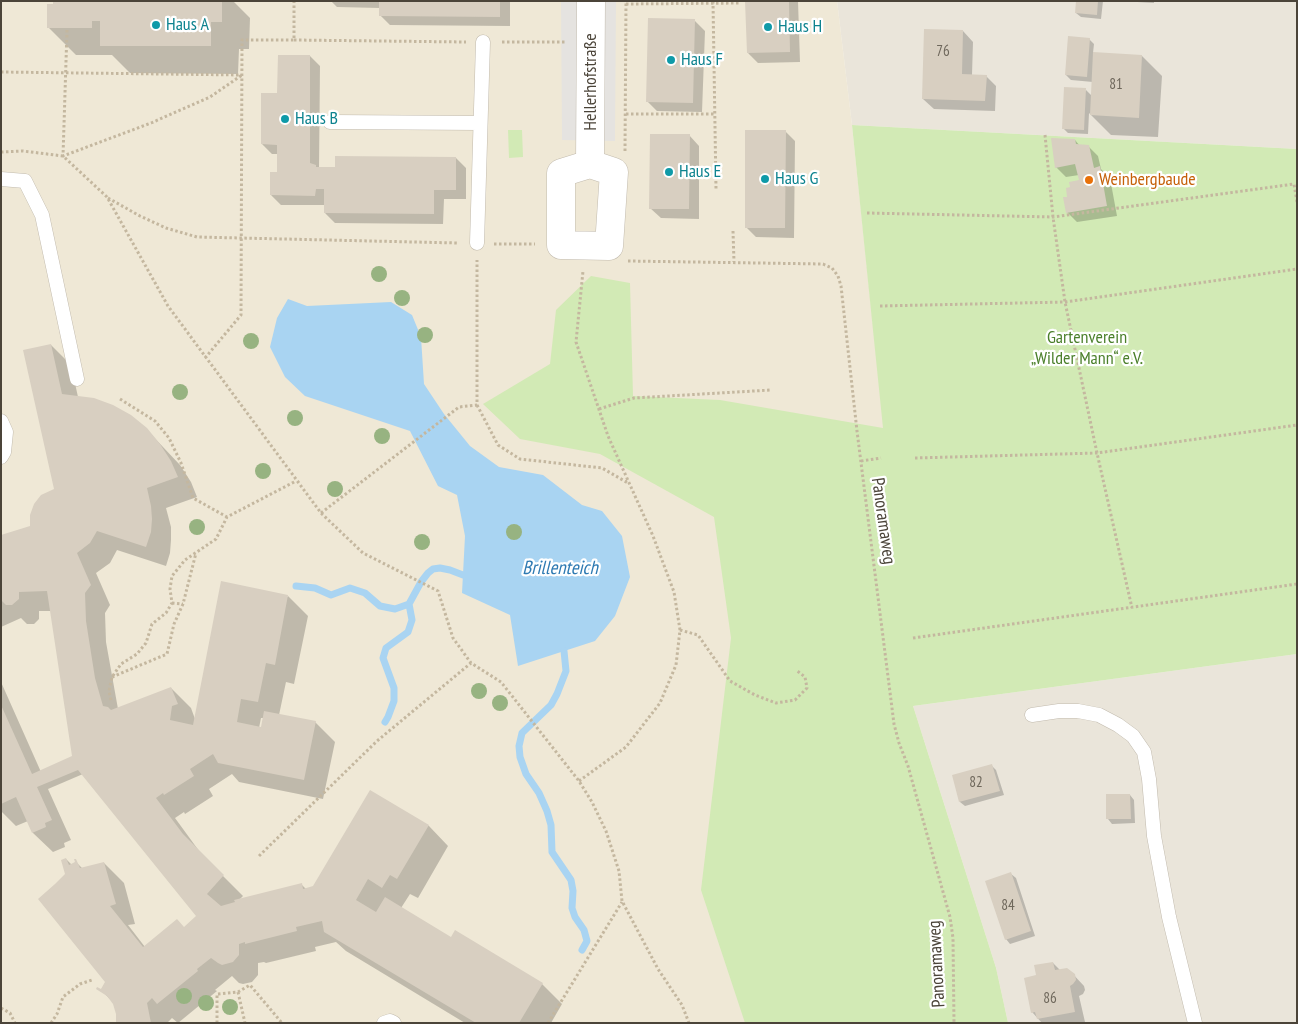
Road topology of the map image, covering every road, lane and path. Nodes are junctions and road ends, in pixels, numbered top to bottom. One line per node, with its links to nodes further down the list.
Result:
1 (294, 1): 7 (path)
2 (591, 1): 9 (street, Hellerhofstraße)
3 (713, 2): 4 (path); 5 (path); 14 (path)
4 (626, 3): 13 (path)
5 (741, 3)
6 (67, 30): 11 (path)
7 (294, 40): 8 (path); 12 (path)
8 (482, 42): 9 (path); 16 (lane)
9 (591, 42): 21 (street, Hellerhofstraße)
10 (1, 72): 11 (path)
11 (66, 72): 12 (path); 20 (path)
12 (242, 75): 20 (path); 29 (path)
13 (626, 114): 14 (path); 19 (path)
14 (715, 114): 23 (path)
15 (330, 122): 16 (lane)
16 (480, 123): 30 (lane)
17 (1045, 135): 27 (path)
18 (1, 152): 20 (path)
19 (625, 154)
20 (63, 156): 24 (path)
21 (590, 164): 31 (street); 31 (street)
22 (1, 179): 38 (lane)
23 (716, 189)
24 (106, 197): 29 (path); 37 (path)
25 (1297, 202): 27 (path)
26 (867, 213): 27 (path)
27 (1053, 217): 35 (path)
28 (734, 231): 33 (path)
29 (241, 238): 30 (path); 37 (path)
30 (477, 243): 31 (path); 41 (path)
31 (573, 245): 42 (path)
32 (624, 261): 33 (path, Panoramaweg)
33 (734, 262): 49 (path, Panoramaweg)
34 (1297, 269): 35 (path)
35 (1065, 302): 36 (path); 45 (path)
36 (880, 306)
37 (205, 358): 50 (path)
38 (77, 379)
39 (771, 390): 42 (path)
40 (120, 399): 53 (path)
41 (477, 405): 51 (path); 52 (path)
42 (599, 409): 51 (path)
43 (1, 420): 46 (lane)
44 (1297, 425): 45 (path)
45 (1097, 454): 48 (path); 58 (path)
46 (1, 457)
47 (881, 458): 49 (path)
48 (915, 458)
49 (861, 461): 81 (path, Panoramaweg)
50 (296, 481): 52 (path); 53 (path)
51 (628, 483): 59 (path)
52 (321, 513): 61 (path)
53 (227, 517): 54 (path)
54 (196, 552): 56 (path); 57 (path)
55 (1297, 584): 58 (path)
56 (172, 603): 57 (path); 63 (path)
57 (183, 604): 63 (path)
58 (1132, 608): 60 (path)
59 (680, 630): 62 (path); 66 (path)
60 (913, 638)
61 (471, 663): 66 (path); 67 (path)
62 (796, 670)
63 (112, 677): 64 (path)
64 (112, 700)
65 (1032, 715): 82 (lane)
66 (579, 781): 68 (path)
67 (259, 856)
68 (622, 901): 79 (path); 80 (path)
69 (92, 980): 73 (path)
70 (238, 992): 74 (path); 75 (path); 76 (path)
71 (1, 1008): 72 (path)
72 (15, 1023)
73 (51, 1023)
74 (217, 1023)
75 (245, 1023)
76 (282, 1023)
77 (384, 1023): 78 (lane)
78 (394, 1023)
79 (548, 1023)
80 (689, 1023)
81 (954, 1023)
82 (1195, 1023)

